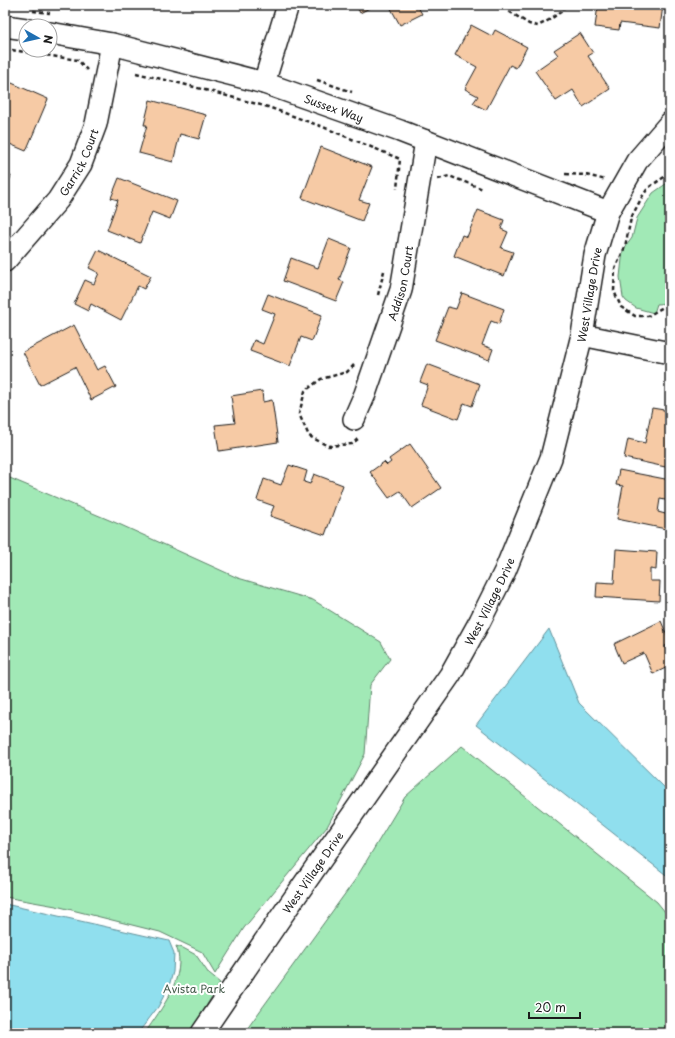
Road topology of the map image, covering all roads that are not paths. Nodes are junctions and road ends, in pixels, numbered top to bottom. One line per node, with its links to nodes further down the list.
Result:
1 (288, 5): 6 (street)
2 (5, 26): 3 (street)
3 (18, 28)
4 (58, 34): 5 (street, Sussex Way)
5 (112, 44): 6 (street, Sussex Way); 10 (street, Garrick Court)
6 (264, 83): 8 (street, Sussex Way)
7 (670, 123): 9 (street, West Village Drive)
8 (426, 141): 9 (street, Sussex Way); 13 (street, Addison Court)
9 (608, 212): 11 (street, West Village Drive)
10 (5, 261)
11 (582, 335): 12 (street); 14 (street, West Village Drive)
12 (670, 353)
13 (359, 427)
14 (202, 1033)

